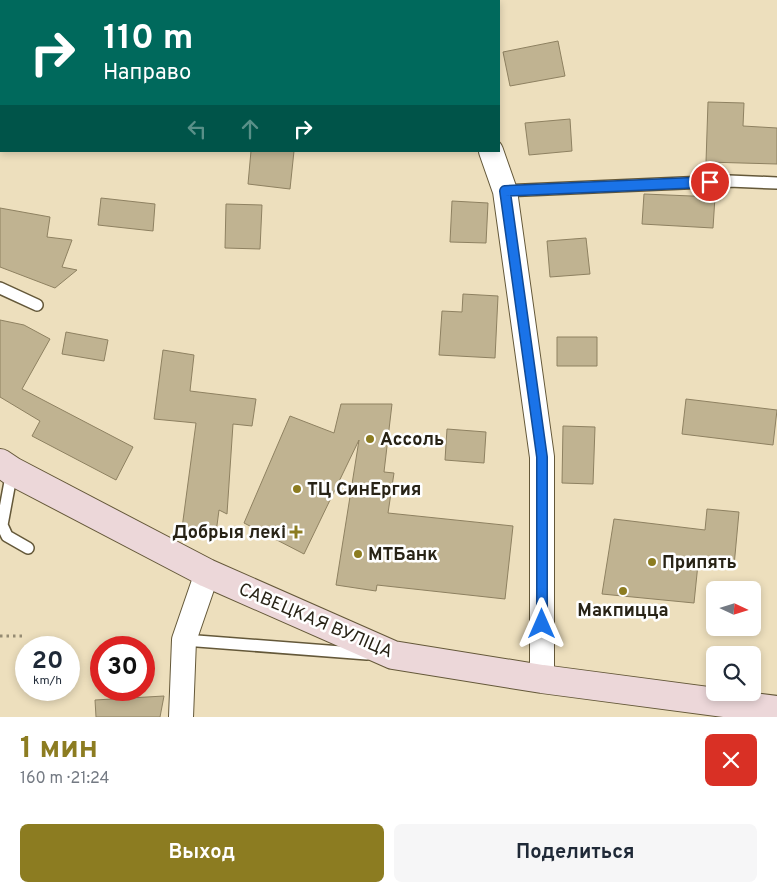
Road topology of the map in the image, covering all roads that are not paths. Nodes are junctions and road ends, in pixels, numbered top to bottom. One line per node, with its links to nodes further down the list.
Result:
1 (491, 152): 3 (street)
2 (777, 183): 3 (lane)
3 (505, 191): 11 (street)
4 (0, 288): 5 (lane)
5 (37, 306)
6 (6, 467): 7 (lane); 8 (main road, САВЕЦКАЯ ВУЛІЦА)
7 (28, 548)
8 (207, 573): 9 (street); 10 (main road, САВЕЦКАЯ ВУЛІЦА)
9 (184, 640): 10 (lane); 14 (street)
10 (393, 656): 11 (main road, САВЕЦКАЯ ВУЛІЦА)
11 (542, 679): 12 (main road, САВЕЦКАЯ ВУЛІЦА)
12 (709, 709): 13 (main road, САВЕЦКАЯ ВУЛІЦА)
13 (777, 710)
14 (181, 717)

